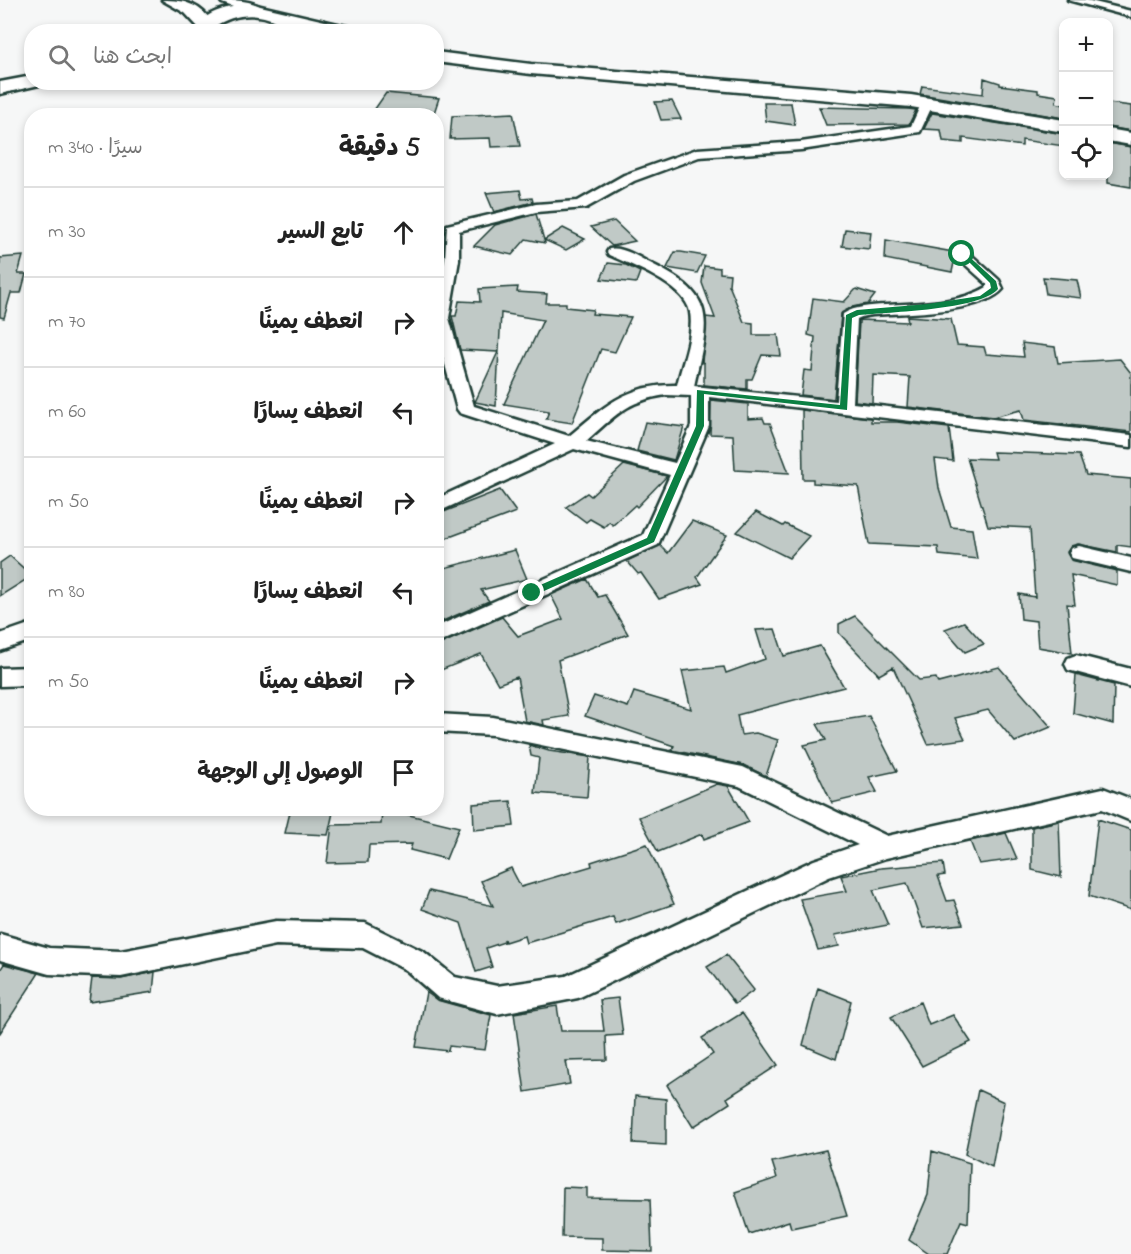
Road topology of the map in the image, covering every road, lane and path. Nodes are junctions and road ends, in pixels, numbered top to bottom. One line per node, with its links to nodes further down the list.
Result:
1 (170, 0): 6 (main road)
2 (228, 0): 4 (main road)
3 (1073, 0): 5 (street)
4 (258, 11): 7 (main road); 8 (main road)
5 (1131, 14)
6 (200, 24)
7 (212, 24)
8 (282, 24)
9 (444, 58): 12 (main road)
10 (24, 83): 11 (main road)
11 (0, 88)
12 (928, 102): 13 (main road); 18 (street)
13 (1059, 125)
14 (1113, 136): 15 (main road)
15 (1131, 139)
16 (614, 252): 20 (street)
17 (962, 254): 21 (street)
18 (444, 302)
19 (444, 329): 23 (street)
20 (692, 391): 21 (street); 23 (street); 24 (street)
21 (844, 408): 22 (street)
22 (1131, 441)
23 (572, 443): 24 (street); 25 (street)
24 (680, 471): 28 (street)
25 (444, 503)
26 (1079, 553): 27 (street)
27 (1131, 565)
28 (444, 632)
29 (24, 634): 30 (street)
30 (0, 643)
31 (1076, 664): 34 (street)
32 (24, 676): 33 (street)
33 (0, 677)
34 (1131, 678)
35 (444, 723): 37 (street)
36 (1131, 810): 37 (street)
37 (886, 847): 38 (street)
38 (0, 947)

